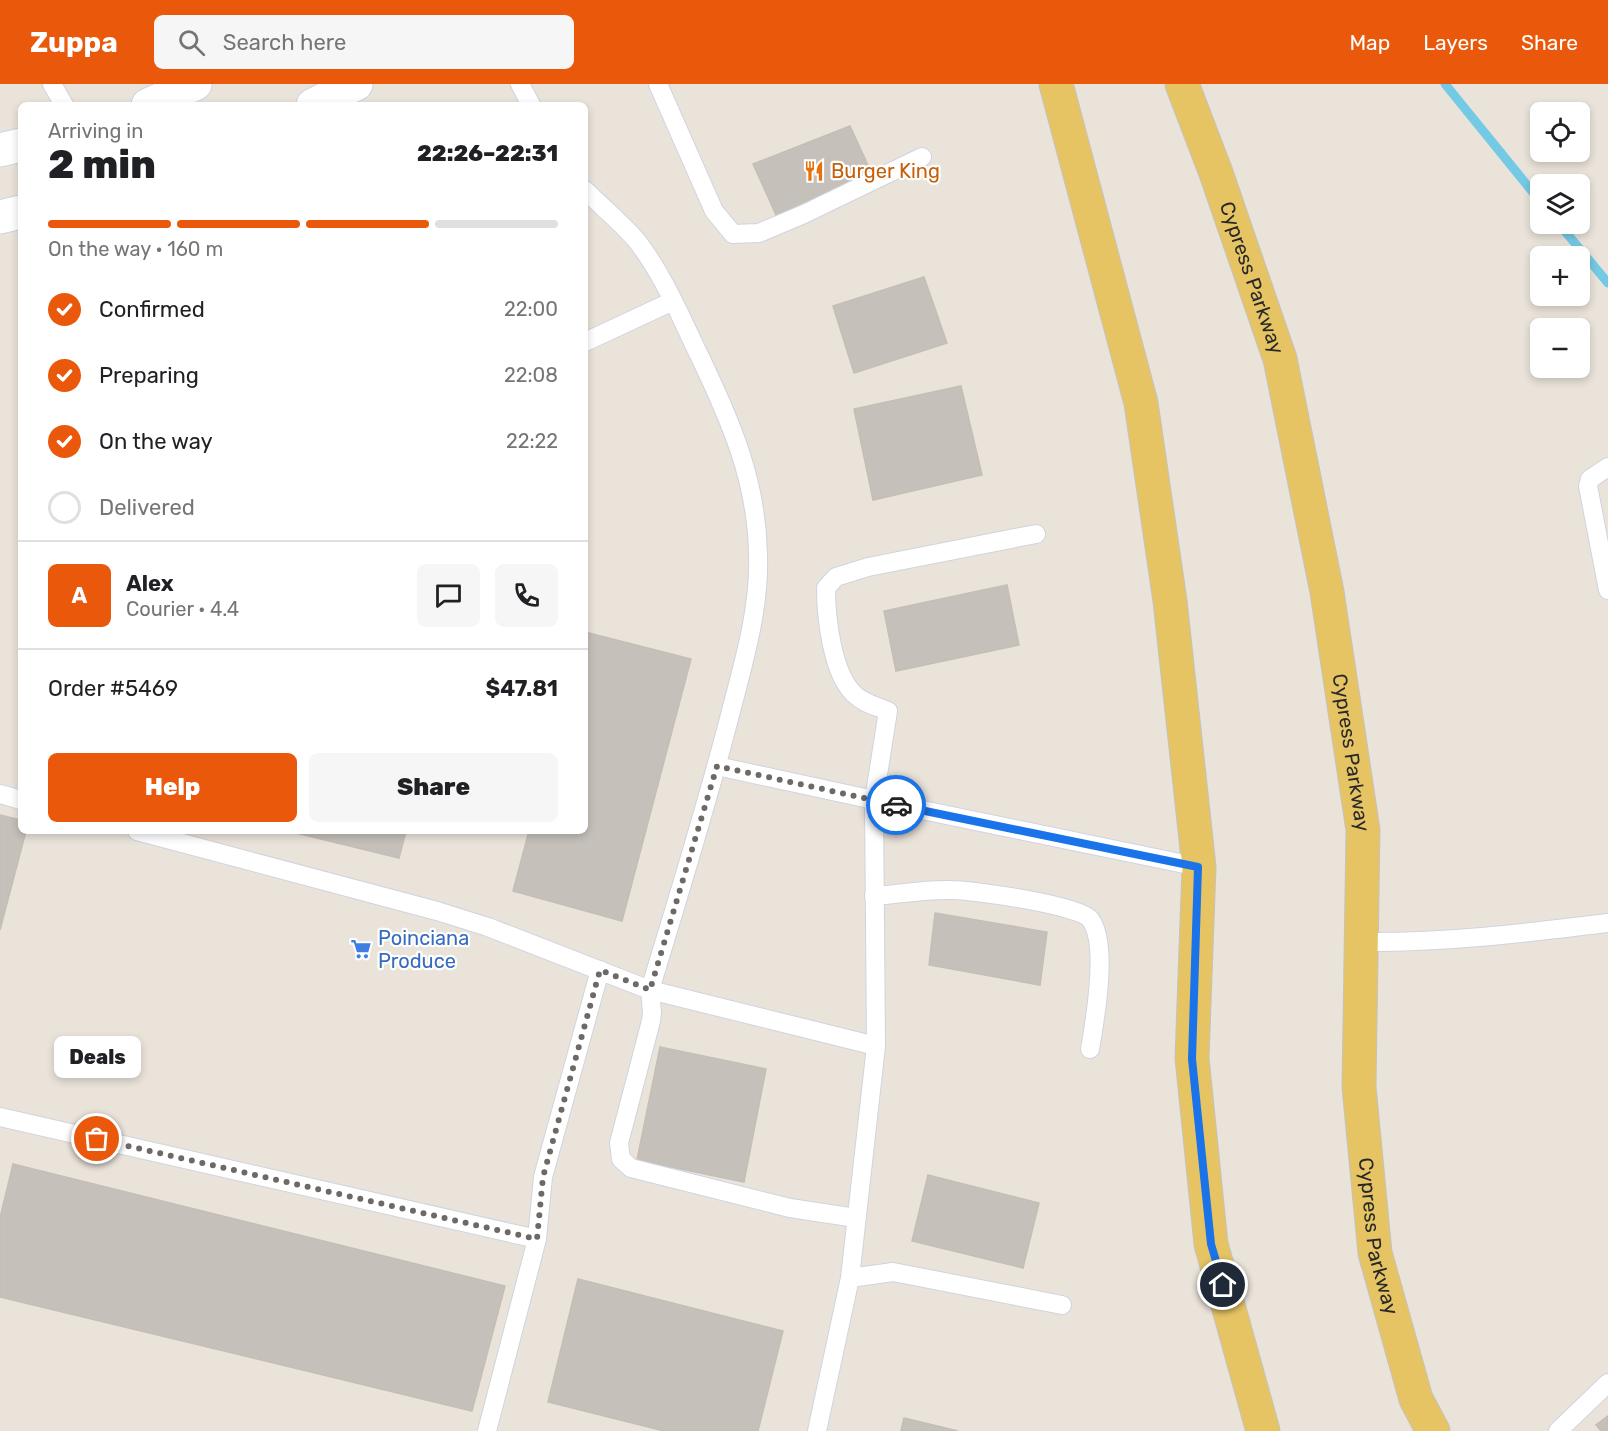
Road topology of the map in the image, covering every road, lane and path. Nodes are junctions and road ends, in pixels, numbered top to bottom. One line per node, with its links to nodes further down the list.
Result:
1 (52, 84): 8 (lane)
2 (195, 84): 9 (street)
3 (356, 84): 10 (street)
4 (520, 84): 11 (lane)
5 (658, 84): 14 (lane)
6 (1056, 84): 28 (main road)
7 (1182, 84): 31 (main road, Cypress Parkway)
8 (62, 102)
9 (155, 102)
10 (319, 102)
11 (529, 102)
12 (18, 146): 13 (street)
13 (0, 150)
14 (921, 157)
15 (588, 193): 18 (lane)
16 (18, 213): 17 (street)
17 (0, 217)
18 (673, 301): 19 (lane); 23 (lane)
19 (588, 341)
20 (1608, 467): 22 (lane)
21 (1036, 534): 26 (lane)
22 (1608, 590)
23 (717, 766): 26 (lane); 33 (lane)
24 (0, 794): 25 (lane)
25 (18, 799)
26 (874, 800): 28 (lane); 29 (lane)
27 (148, 834): 32 (lane)
28 (1198, 867): 44 (main road)
29 (874, 896): 34 (lane); 35 (lane)
30 (1608, 922): 31 (lane)
31 (1361, 942): 45 (main road, Cypress Parkway)
32 (600, 970): 33 (lane); 38 (lane)
33 (650, 990): 34 (lane); 37 (lane)
34 (876, 1046): 37 (lane)
35 (1090, 1049)
36 (0, 1117): 38 (lane)
37 (856, 1218): 39 (lane)
38 (537, 1239): 42 (lane)
39 (850, 1278): 40 (lane); 43 (lane)
40 (1062, 1305)
41 (1608, 1383): 46 (lane)
42 (488, 1431)
43 (817, 1431)
44 (1263, 1431)
45 (1433, 1431)
46 (1558, 1431)

